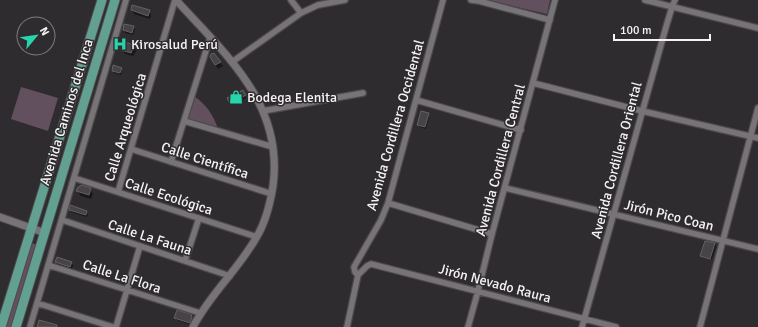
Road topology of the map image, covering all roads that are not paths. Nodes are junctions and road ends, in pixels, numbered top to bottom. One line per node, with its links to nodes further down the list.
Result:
1 (102, 0): 40 (main road, Avenida Caminos del Inca)
2 (115, 0): 41 (main road, Avenida Caminos del Inca)
3 (126, 0): 31 (street)
4 (176, 0): 16 (street); 29 (street, Calle Arqueológica)
5 (291, 0): 13 (street)
6 (345, 0): 13 (street)
7 (443, 0): 20 (street, Avenida Cordillera Occidental)
8 (471, 0): 14 (street)
9 (555, 0): 14 (street, Avenida Cordillera Central)
10 (645, 0): 12 (street)
11 (675, 0): 12 (street, Avenida Cordillera Oriental)
12 (672, 7): 15 (street); 23 (street, Avenida Cordillera Oriental)
13 (301, 13): 17 (street)
14 (550, 20): 18 (street, Avenida Cordillera Central)
15 (758, 28)
16 (210, 38): 17 (street); 24 (street)
17 (232, 62): 22 (street)
18 (534, 83): 23 (street); 25 (street, Avenida Cordillera Central)
19 (363, 92): 22 (street)
20 (416, 100): 25 (street); 35 (street, Avenida Cordillera Occidental)
21 (758, 108): 26 (street)
22 (263, 111): 28 (street)
23 (642, 111): 26 (street); 36 (street, Avenida Cordillera Oriental)
24 (184, 121): 28 (street); 30 (street)
25 (521, 130): 32 (street, Avenida Cordillera Central)
26 (750, 136): 27 (street); 45 (street)
27 (758, 138)
28 (273, 147): 34 (street)
29 (131, 149): 30 (street, Calle Científica); 33 (street, Calle Arqueológica)
30 (171, 162): 34 (street, Calle Científica)
31 (74, 178): 33 (street, Calle Ecológica); 39 (street)
32 (505, 188): 36 (street, Jirón Pico Coan); 42 (street, Avenida Cordillera Central)
33 (118, 192): 38 (street, Calle Ecológica)
34 (272, 194): 44 (street)
35 (388, 203): 42 (street); 50 (street, Avenida Cordillera Occidental)
36 (614, 214): 45 (street, Jirón Pico Coan); 56 (street, Avenida Cordillera Oriental)
37 (0, 217): 40 (street)
38 (199, 218): 44 (street, Calle Ecológica); 48 (street)
39 (62, 220): 43 (street); 46 (street, Calle La Fauna)
40 (31, 228): 41 (street); 57 (main road, Avenida Caminos del Inca)
41 (44, 233): 43 (street); 58 (main road, Avenida Caminos del Inca)
42 (492, 234): 53 (street, Avenida Cordillera Central)
43 (57, 237): 49 (street)
44 (257, 237): 51 (street)
45 (723, 241): 47 (street, Jirón Pico Coan); 67 (street)
46 (140, 246): 48 (street, Calle La Fauna); 52 (street)
47 (758, 249)
48 (185, 261): 51 (street, Calle La Fauna)
49 (48, 265): 52 (street, Calle La Flora); 54 (street)
50 (358, 275): 53 (street, Jirón Nevado Raura); 63 (street, Avenida Cordillera Occidental)
51 (230, 276): 55 (street)
52 (127, 290): 55 (street, Calle La Flora); 61 (street)
53 (478, 291): 56 (street, Jirón Nevado Raura); 64 (street, Avenida Cordillera Central)
54 (37, 303): 59 (street); 60 (street)
55 (200, 313): 62 (street)
56 (584, 320): 65 (street, Avenida Cordillera Oriental); 66 (street, Jirón Nevado Raura)
57 (1, 327)
58 (16, 327)
59 (30, 327)
60 (113, 327)
61 (116, 327)
62 (193, 327)
63 (347, 327)
64 (468, 327)
65 (582, 327)
66 (616, 327)
67 (700, 327)

